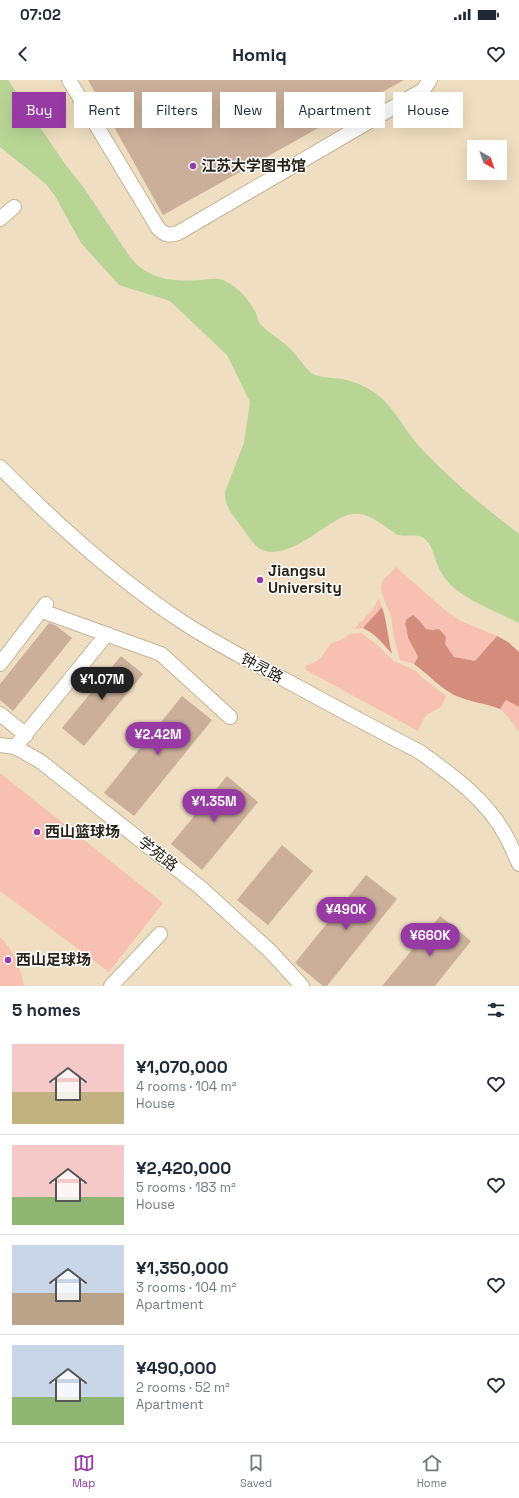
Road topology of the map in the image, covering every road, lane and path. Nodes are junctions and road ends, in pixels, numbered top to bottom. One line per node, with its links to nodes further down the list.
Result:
1 (69, 80): 2 (lane)
2 (430, 80)
3 (14, 207): 4 (lane)
4 (0, 219)
5 (0, 467): 13 (lane, 钟灵路)
6 (108, 634): 7 (lane); 9 (lane); 10 (lane)
7 (0, 664)
8 (0, 714): 10 (lane)
9 (230, 717)
10 (26, 735): 12 (lane)
11 (0, 745): 12 (lane, 学苑路)
12 (15, 747): 16 (lane, 学苑路)
13 (519, 864)
14 (160, 934): 15 (lane)
15 (111, 986)
16 (302, 986)

